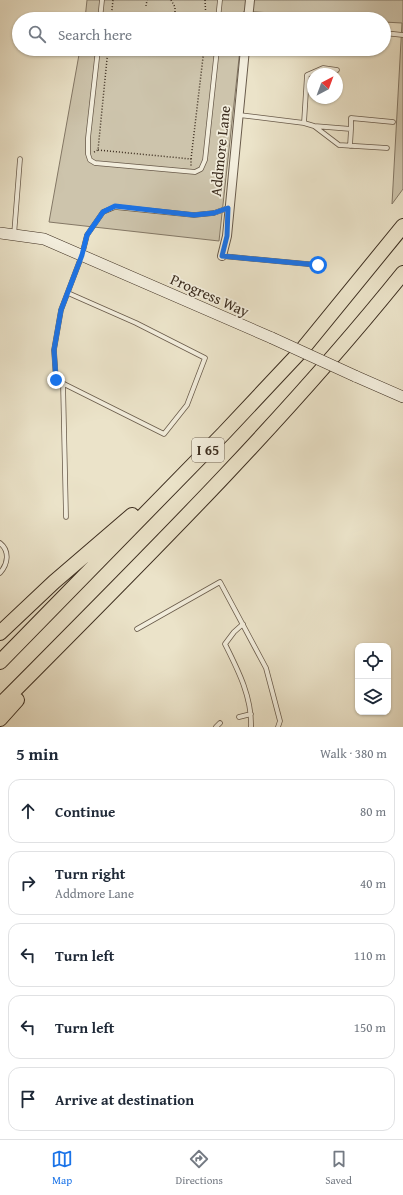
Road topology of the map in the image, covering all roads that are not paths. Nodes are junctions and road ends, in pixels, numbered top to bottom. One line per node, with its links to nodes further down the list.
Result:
1 (102, 0): 4 (lane)
2 (220, 0): 5 (lane)
3 (250, 0): 6 (street)
4 (101, 12)
5 (219, 12)
6 (249, 12)
7 (391, 34): 8 (lane)
8 (403, 35)
9 (97, 56): 10 (lane)
10 (216, 56)
11 (244, 56): 13 (street, Addmore Lane)
12 (307, 75): 15 (lane)
13 (239, 115): 15 (lane); 21 (street, Addmore Lane)
14 (393, 122): 17 (lane)
15 (304, 123): 16 (lane)
16 (314, 126): 17 (lane); 18 (lane)
17 (350, 129): 18 (lane)
18 (350, 146): 19 (lane)
19 (387, 148)
20 (20, 159): 24 (lane)
21 (228, 208): 25 (lane); 26 (street, Addmore Lane)
22 (403, 226): 32 (highway, I 65)
23 (0, 233): 24 (street, Progress Way)
24 (14, 235): 25 (street, Progress Way)
25 (82, 255): 29 (lane); 31 (street, Progress Way, bridge)
26 (222, 256): 27 (lane)
27 (318, 265)
28 (403, 273): 36 (highway, I 65)
29 (68, 293): 30 (lane); 30 (lane)
30 (63, 383): 33 (lane)
31 (403, 397)
32 (202, 455): 39 (highway); 40 (highway, I 65)
33 (66, 517)
34 (0, 543): 35 (lane)
35 (0, 573)
36 (102, 602): 41 (highway, I 65); 44 (highway)
37 (243, 624): 38 (lane); 42 (lane); 48 (lane)
38 (137, 628)
39 (0, 633)
40 (0, 662)
41 (0, 705)
42 (251, 714): 43 (lane); 47 (lane)
43 (239, 717)
44 (0, 719)
45 (220, 722): 46 (lane)
46 (216, 727)
47 (250, 727)
48 (278, 727)

